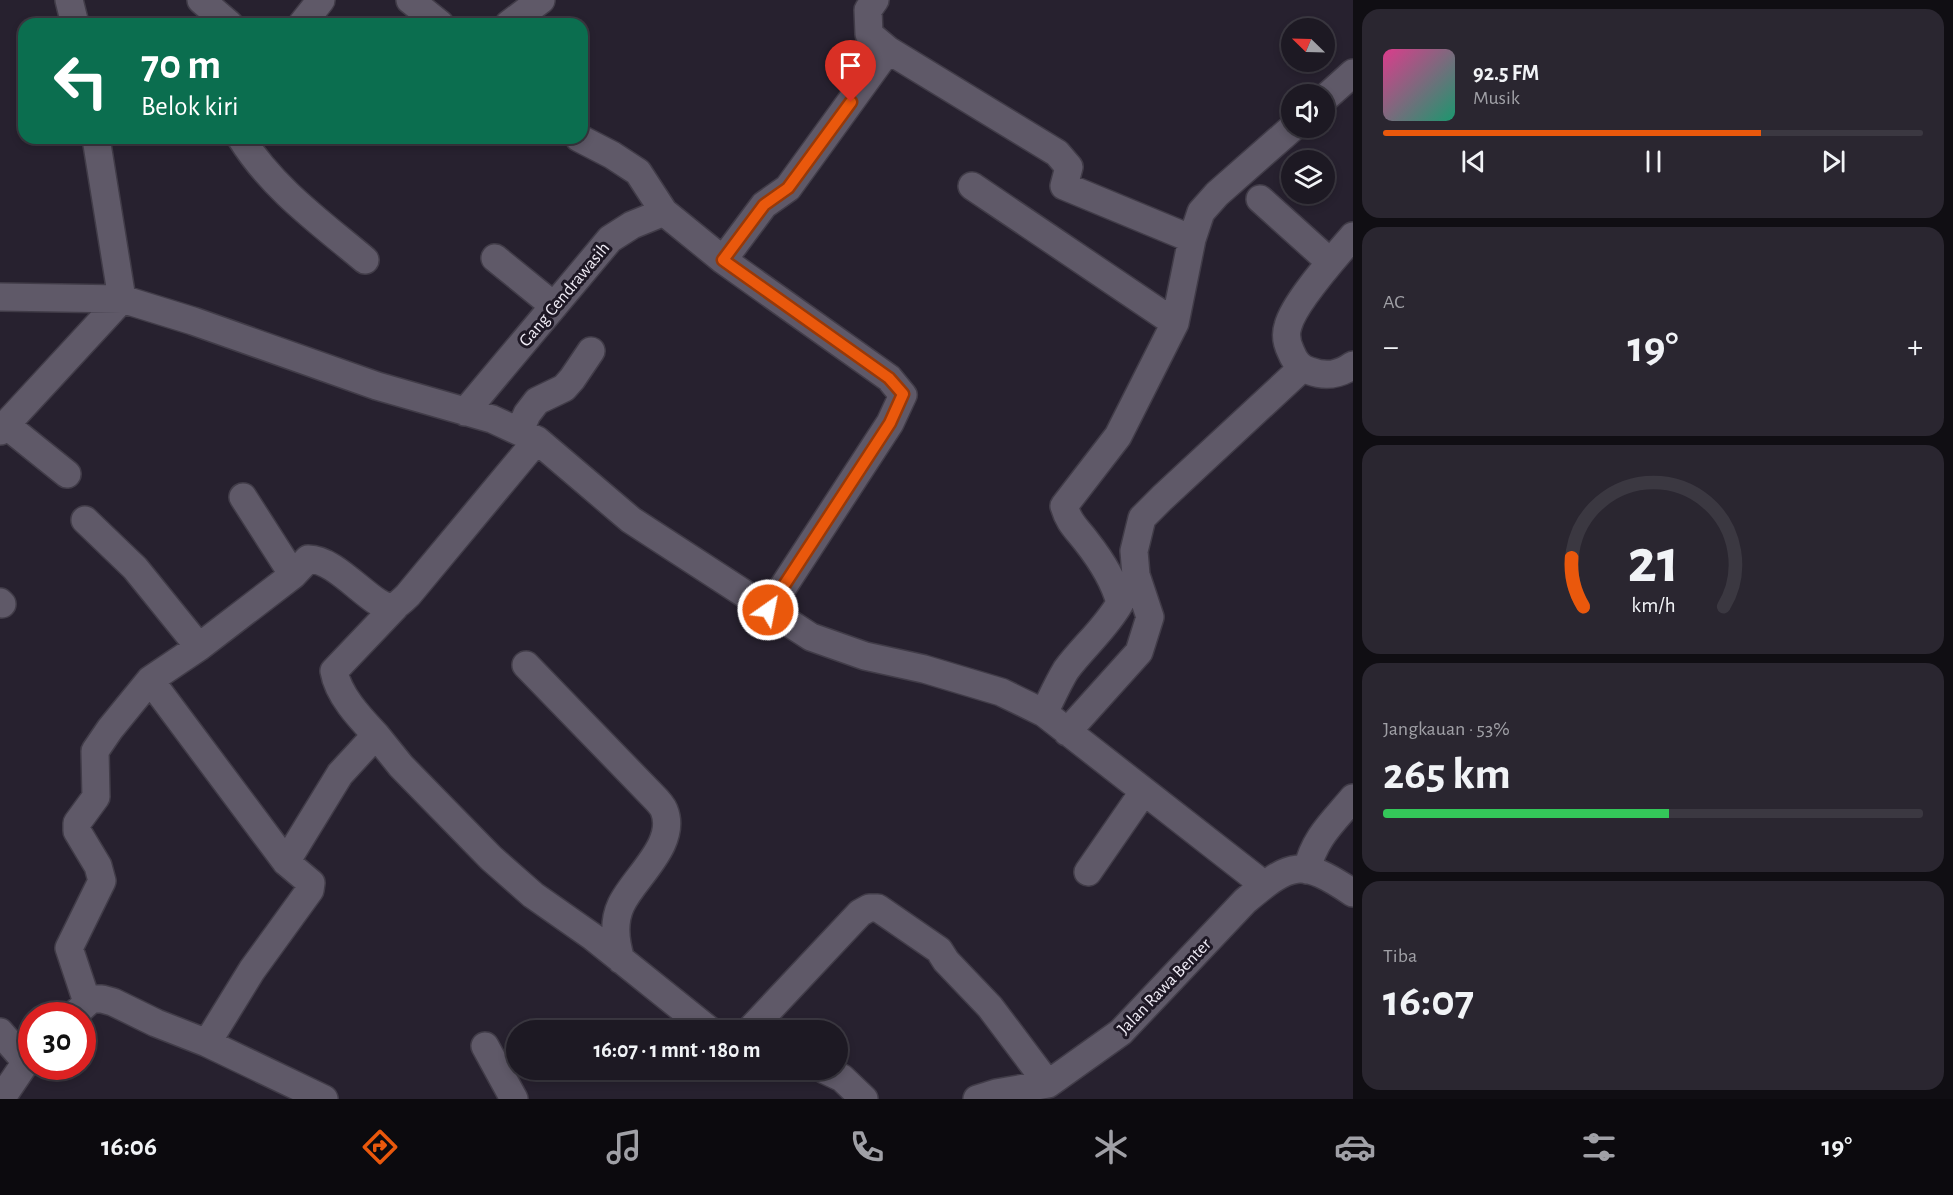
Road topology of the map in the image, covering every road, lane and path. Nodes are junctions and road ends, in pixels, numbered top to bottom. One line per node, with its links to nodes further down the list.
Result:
1 (69, 0): 7 (street)
2 (201, 0): 8 (street)
3 (321, 0): 9 (street)
4 (410, 0): 10 (street)
5 (541, 0): 11 (street)
6 (875, 0): 12 (street)
7 (74, 18)
8 (222, 18)
9 (307, 18)
10 (432, 18)
11 (517, 18)
12 (888, 50): 23 (street); 26 (street)
13 (1353, 73): 14 (street)
14 (1335, 89)
15 (1281, 138): 23 (street)
16 (588, 143): 21 (street)
17 (97, 144): 29 (street)
18 (245, 144): 25 (street)
19 (972, 186): 31 (street)
20 (1260, 200): 27 (street)
21 (663, 212): 26 (street); 30 (street, Gang Cendrawasih)
22 (1353, 236): 27 (street)
23 (1192, 239): 31 (street)
24 (495, 258): 30 (street)
25 (365, 260)
26 (723, 260): 43 (street)
27 (1330, 262): 34 (street)
28 (0, 297): 29 (street)
29 (122, 299): 35 (street); 36 (street)
30 (554, 306): 35 (street, Gang Cendrawasih)
31 (1175, 323): 47 (street)
32 (591, 351): 37 (street)
33 (1353, 365): 34 (street)
34 (1302, 368): 48 (street)
35 (465, 412): 37 (street)
36 (3, 428): 38 (street)
37 (528, 435): 42 (street); 43 (street)
38 (67, 474)
39 (243, 497): 41 (street)
40 (85, 520): 44 (street)
41 (293, 575): 42 (street); 44 (street)
42 (395, 606): 49 (street)
43 (768, 610): 47 (street)
44 (199, 647): 46 (street)
45 (526, 665): 57 (street)
46 (150, 680): 52 (street); 58 (street)
47 (1044, 713): 48 (street)
48 (1067, 732): 50 (street)
49 (376, 735): 52 (street); 57 (street)
50 (1144, 791): 54 (street); 55 (street)
51 (1353, 798): 53 (street)
52 (286, 862): 63 (street)
53 (1307, 870): 55 (street, Jalan Rawa Benter); 56 (street)
54 (1088, 872)
55 (1263, 884): 68 (street, Jalan Rawa Benter)
56 (1353, 893)
57 (621, 960): 60 (street)
58 (79, 1002)
59 (88, 1002): 63 (street)
60 (696, 1020)
61 (759, 1020): 68 (street)
62 (0, 1032): 65 (street)
63 (207, 1042): 70 (street)
64 (485, 1046): 71 (street)
65 (18, 1049)
66 (18, 1075): 69 (street)
67 (844, 1080): 72 (street)
68 (1048, 1084): 73 (street, Jalan Rawa Benter)
69 (1, 1099)
70 (324, 1099)
71 (514, 1099)
72 (864, 1099)
73 (977, 1099)

